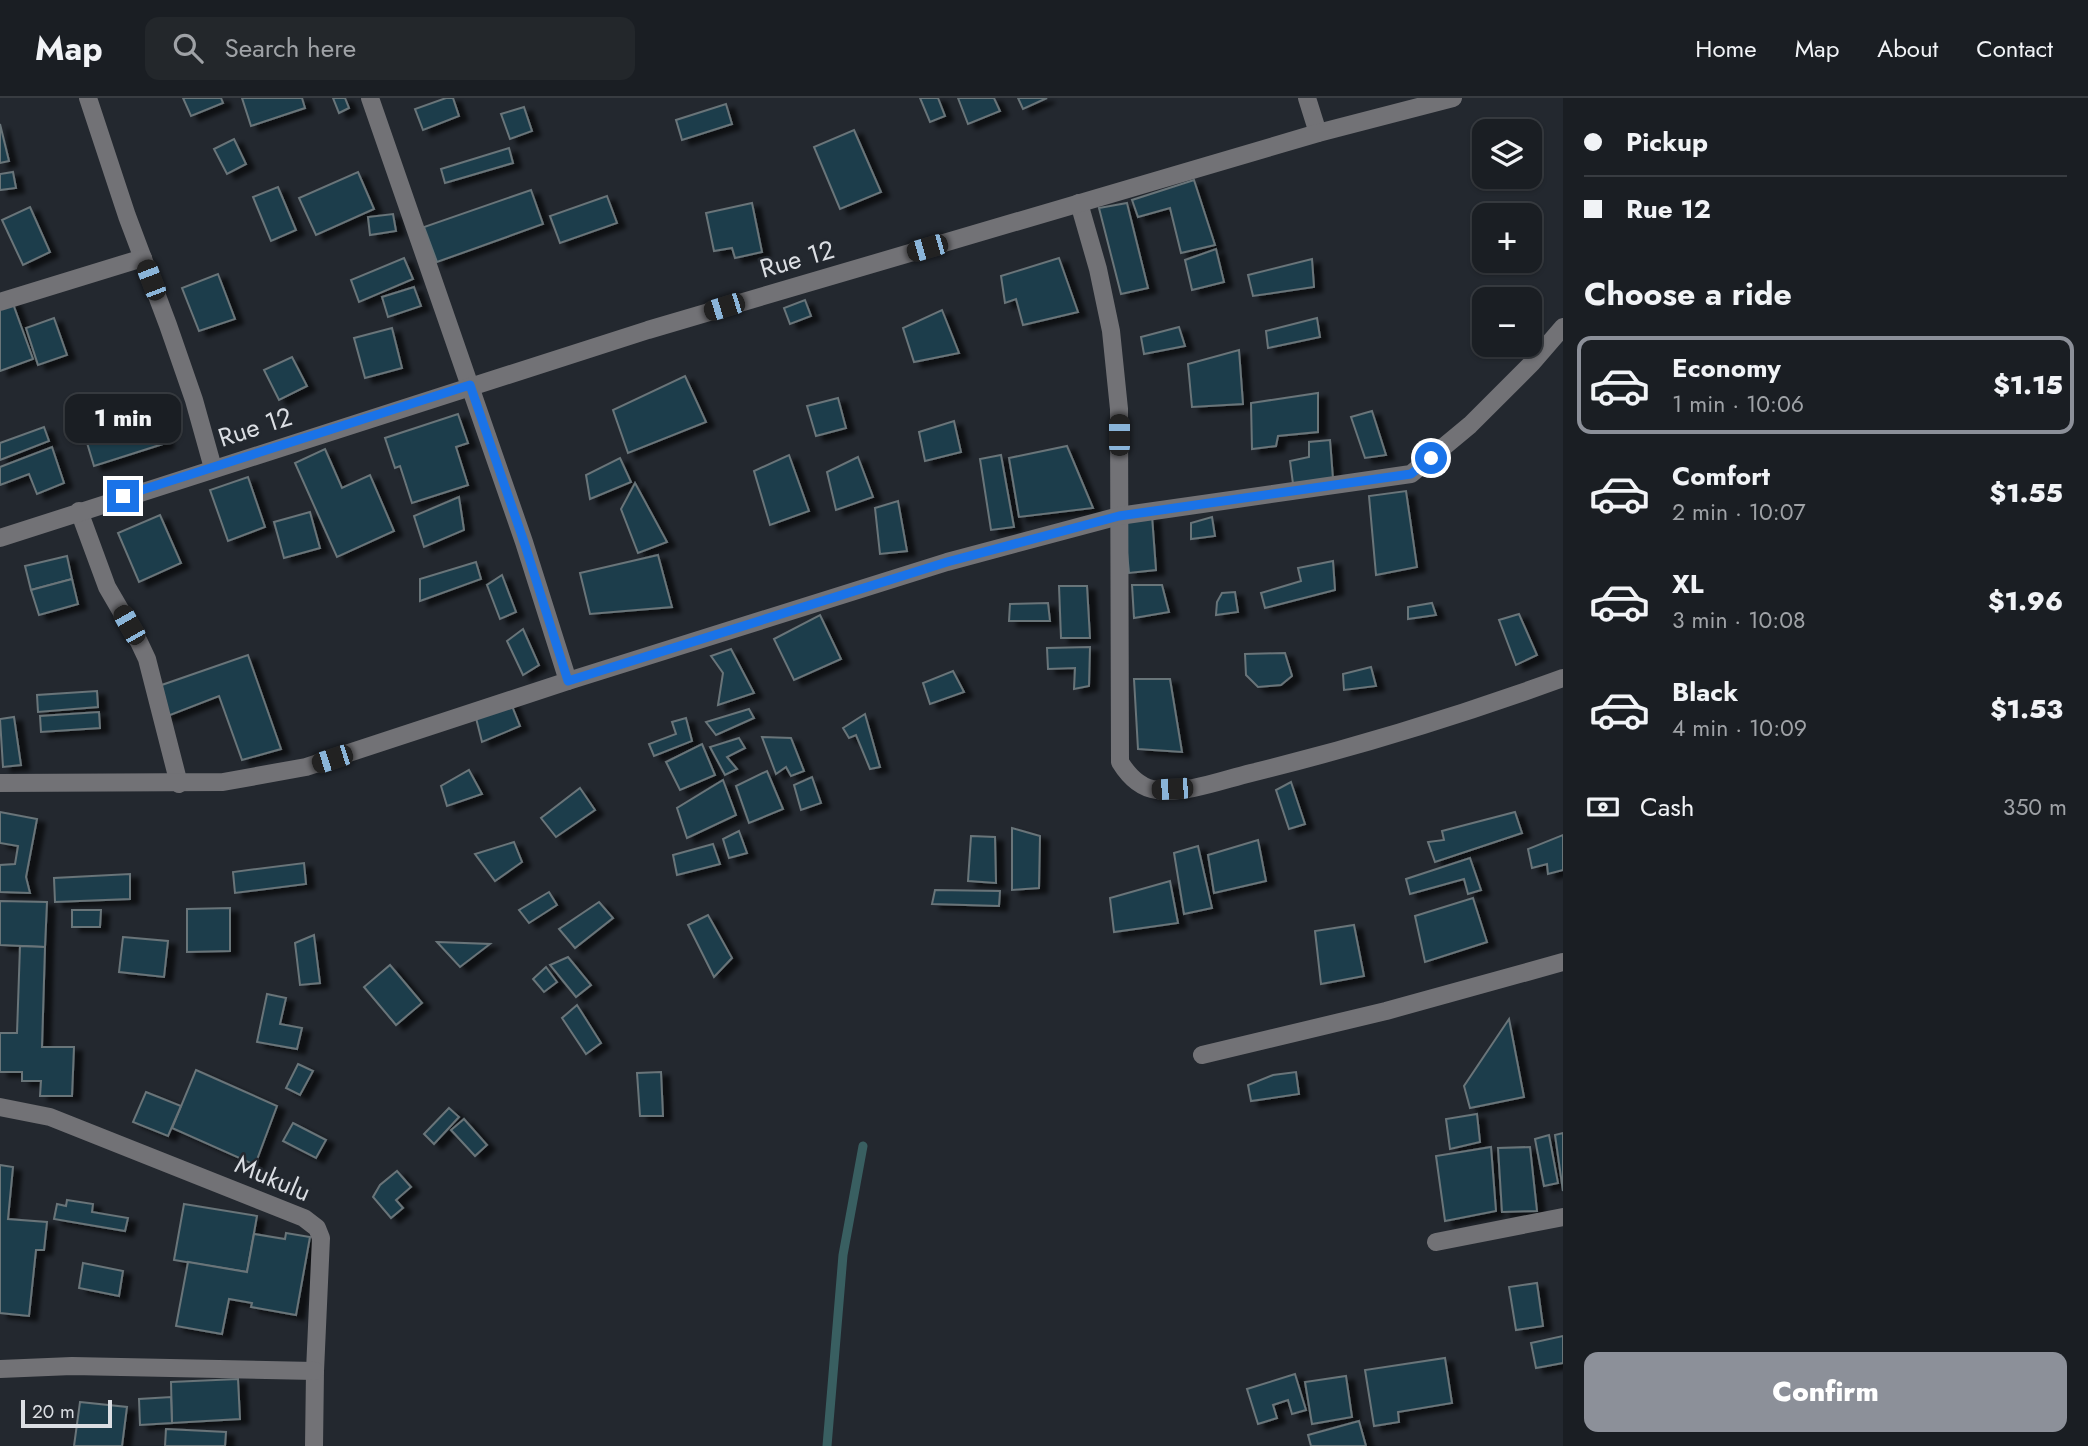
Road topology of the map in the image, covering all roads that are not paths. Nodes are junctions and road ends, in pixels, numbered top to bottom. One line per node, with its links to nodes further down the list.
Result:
1 (88, 98): 7 (street)
2 (370, 98): 10 (street)
3 (1307, 98): 5 (street)
4 (1453, 98): 5 (street, Rue 12)
5 (1318, 133): 6 (street, Rue 12)
6 (1079, 203): 10 (street, Rue 12); 13 (street)
7 (143, 258): 8 (street); 11 (street)
8 (0, 302)
9 (1563, 327): 13 (street)
10 (470, 385): 11 (street, Rue 12); 16 (street)
11 (213, 468): 12 (street, Rue 12)
12 (79, 511): 14 (street, Rue 12); 18 (street)
13 (1119, 516): 15 (street); 16 (street)
14 (0, 538)
15 (1563, 678)
16 (568, 681): 18 (street)
17 (0, 783): 18 (street)
18 (179, 784)
19 (1563, 962): 20 (street)
20 (1202, 1055)
21 (0, 1107): 25 (street, Mukulu)
22 (1563, 1217): 23 (street)
23 (1436, 1242)
24 (0, 1369): 25 (street)
25 (314, 1371): 26 (street, Mukulu)
26 (314, 1446)

